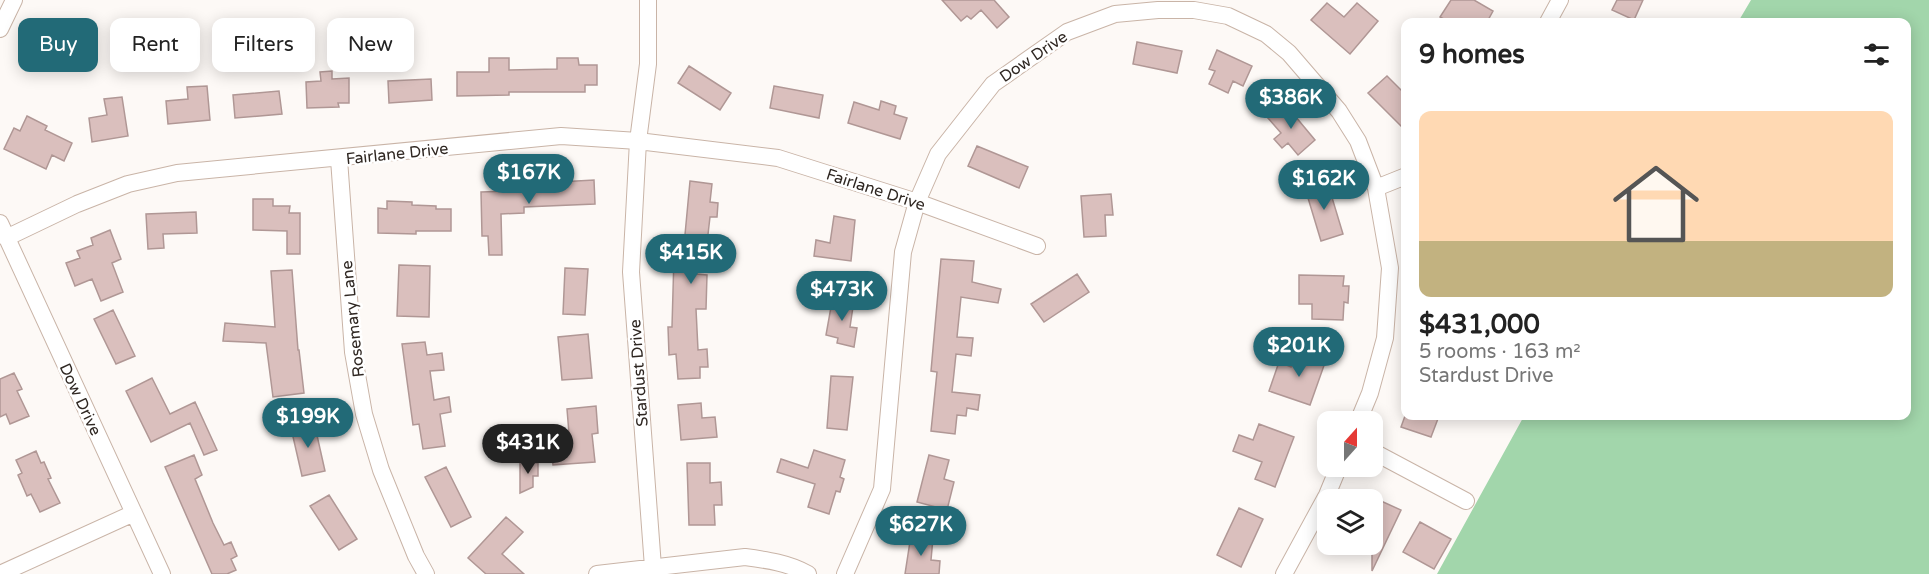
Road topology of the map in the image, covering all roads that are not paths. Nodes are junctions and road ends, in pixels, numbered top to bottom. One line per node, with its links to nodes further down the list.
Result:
1 (14, 0): 6 (street)
2 (648, 0): 7 (street, Stardust Drive)
3 (1560, 0): 5 (street)
4 (1195, 5): 10 (street, Dow Drive); 11 (street, Dow Drive)
5 (1550, 18)
6 (0, 29)
7 (638, 141): 8 (street, Fairlane Drive); 11 (street, Fairlane Drive); 19 (street, Stardust Drive)
8 (339, 159): 12 (street, Fairlane Drive); 22 (street, Rosemary Lane)
9 (1401, 178): 10 (street)
10 (1376, 188): 14 (street, Dow Drive)
11 (917, 202): 13 (street, Fairlane Drive); 25 (street, Dow Drive)
12 (3, 231): 18 (street, Dow Drive)
13 (1037, 246)
14 (1363, 411)
15 (1383, 458): 17 (street)
16 (1334, 477): 26 (street)
17 (1466, 501)
18 (134, 513): 20 (street); 21 (street, Dow Drive)
19 (653, 567): 23 (street); 24 (street)
20 (0, 574)
21 (162, 574)
22 (426, 574)
23 (597, 574)
24 (808, 574)
25 (845, 574)
26 (1284, 574)

